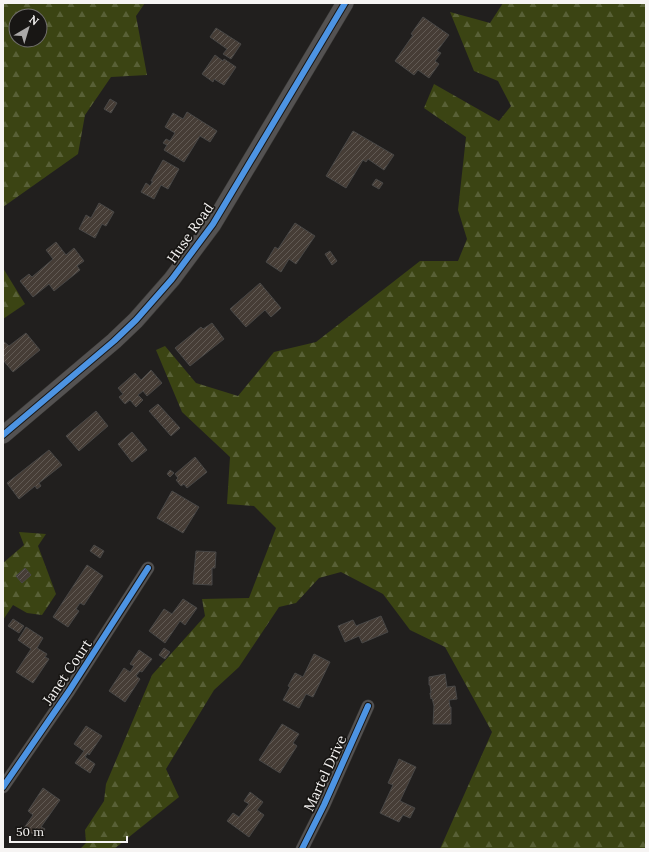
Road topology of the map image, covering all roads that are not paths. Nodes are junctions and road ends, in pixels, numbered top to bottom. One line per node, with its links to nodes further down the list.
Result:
1 (345, 3): 2 (street, Huse Road)
2 (3, 435)
3 (148, 568): 5 (street, Janet Court)
4 (368, 706): 6 (street, Martel Drive)
5 (3, 787)
6 (302, 849)

